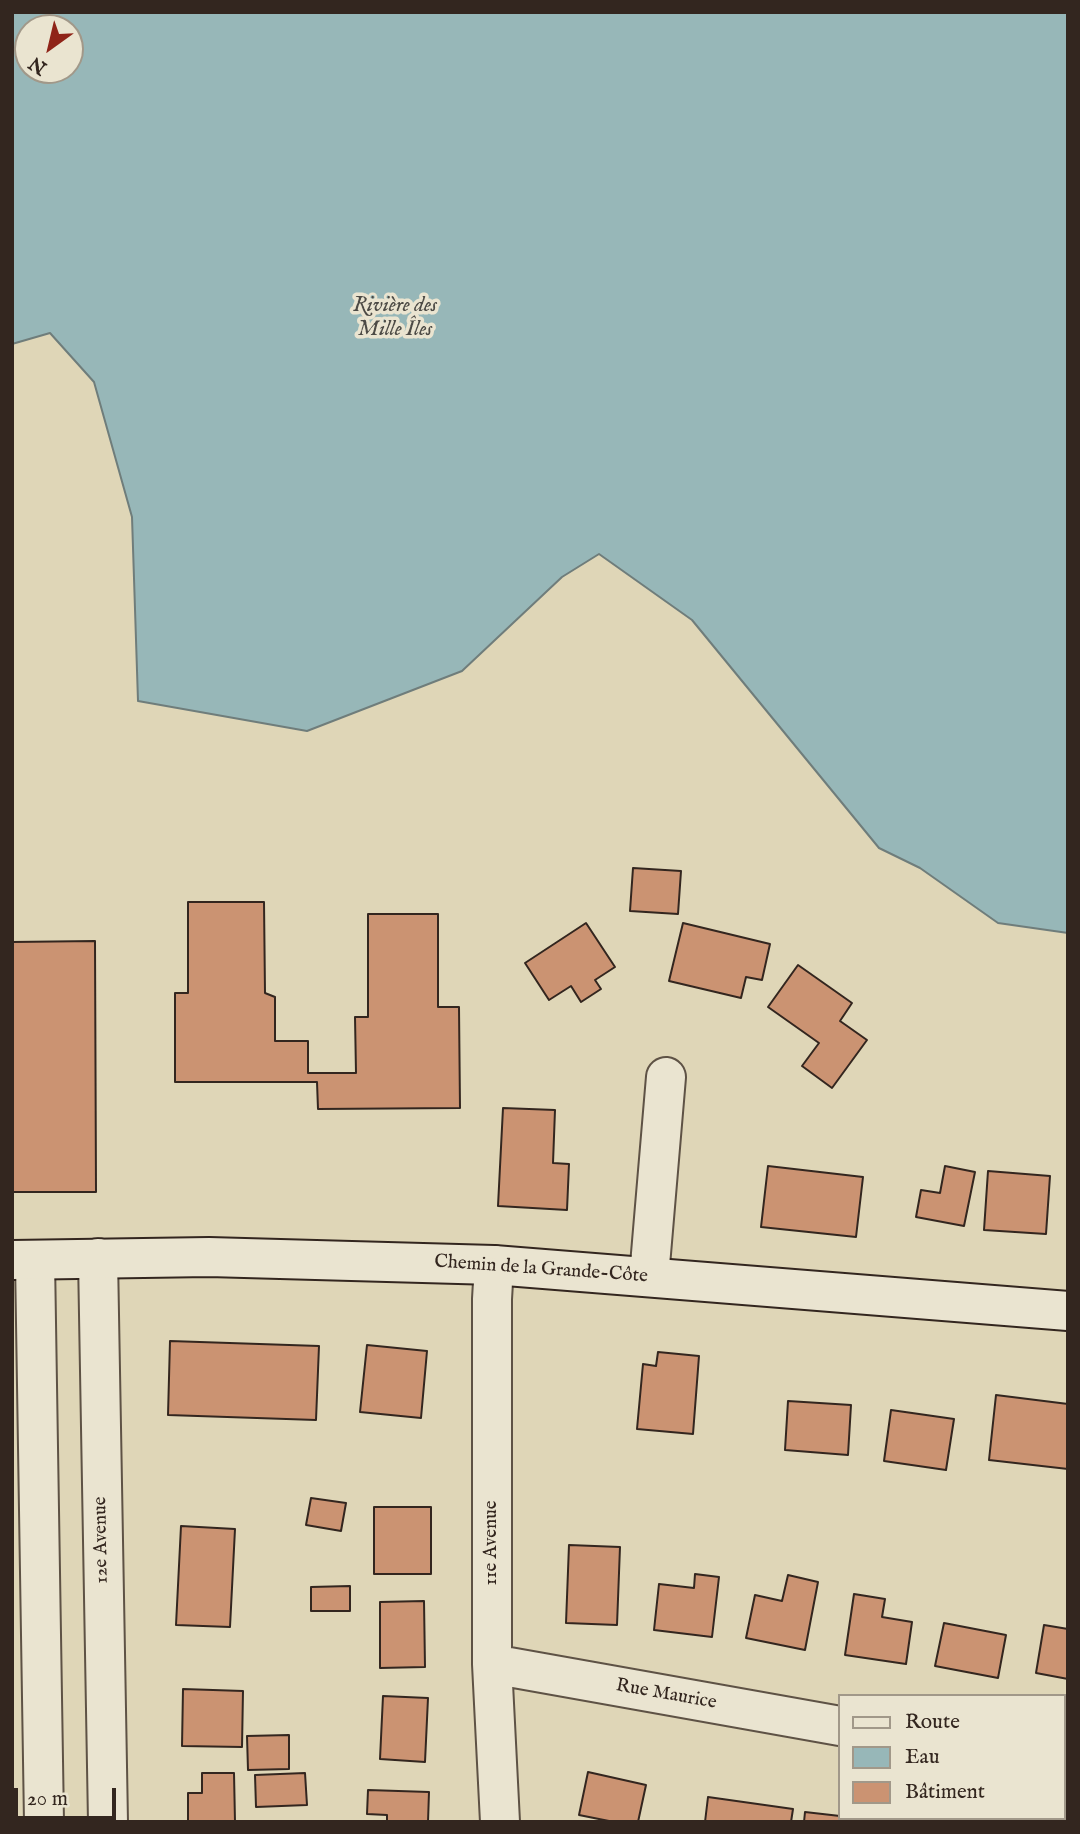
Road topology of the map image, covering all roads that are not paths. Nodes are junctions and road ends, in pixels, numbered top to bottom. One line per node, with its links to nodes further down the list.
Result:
1 (666, 1077): 5 (street)
2 (98, 1258): 3 (street, Chemin de la Grande-Côte); 4 (street, Chemin de la Grande-Côte); 10 (street, 12e Avenue)
3 (24, 1260): 9 (street)
4 (494, 1265): 5 (street, Chemin de la Grande-Côte); 7 (street, 11e Avenue)
5 (649, 1277): 6 (street, Chemin de la Grande-Côte)
6 (1068, 1311)
7 (492, 1664): 8 (street, Rue Maurice); 11 (street, 11e Avenue)
8 (838, 1726)
9 (44, 1822)
10 (108, 1822)
11 (500, 1822)

